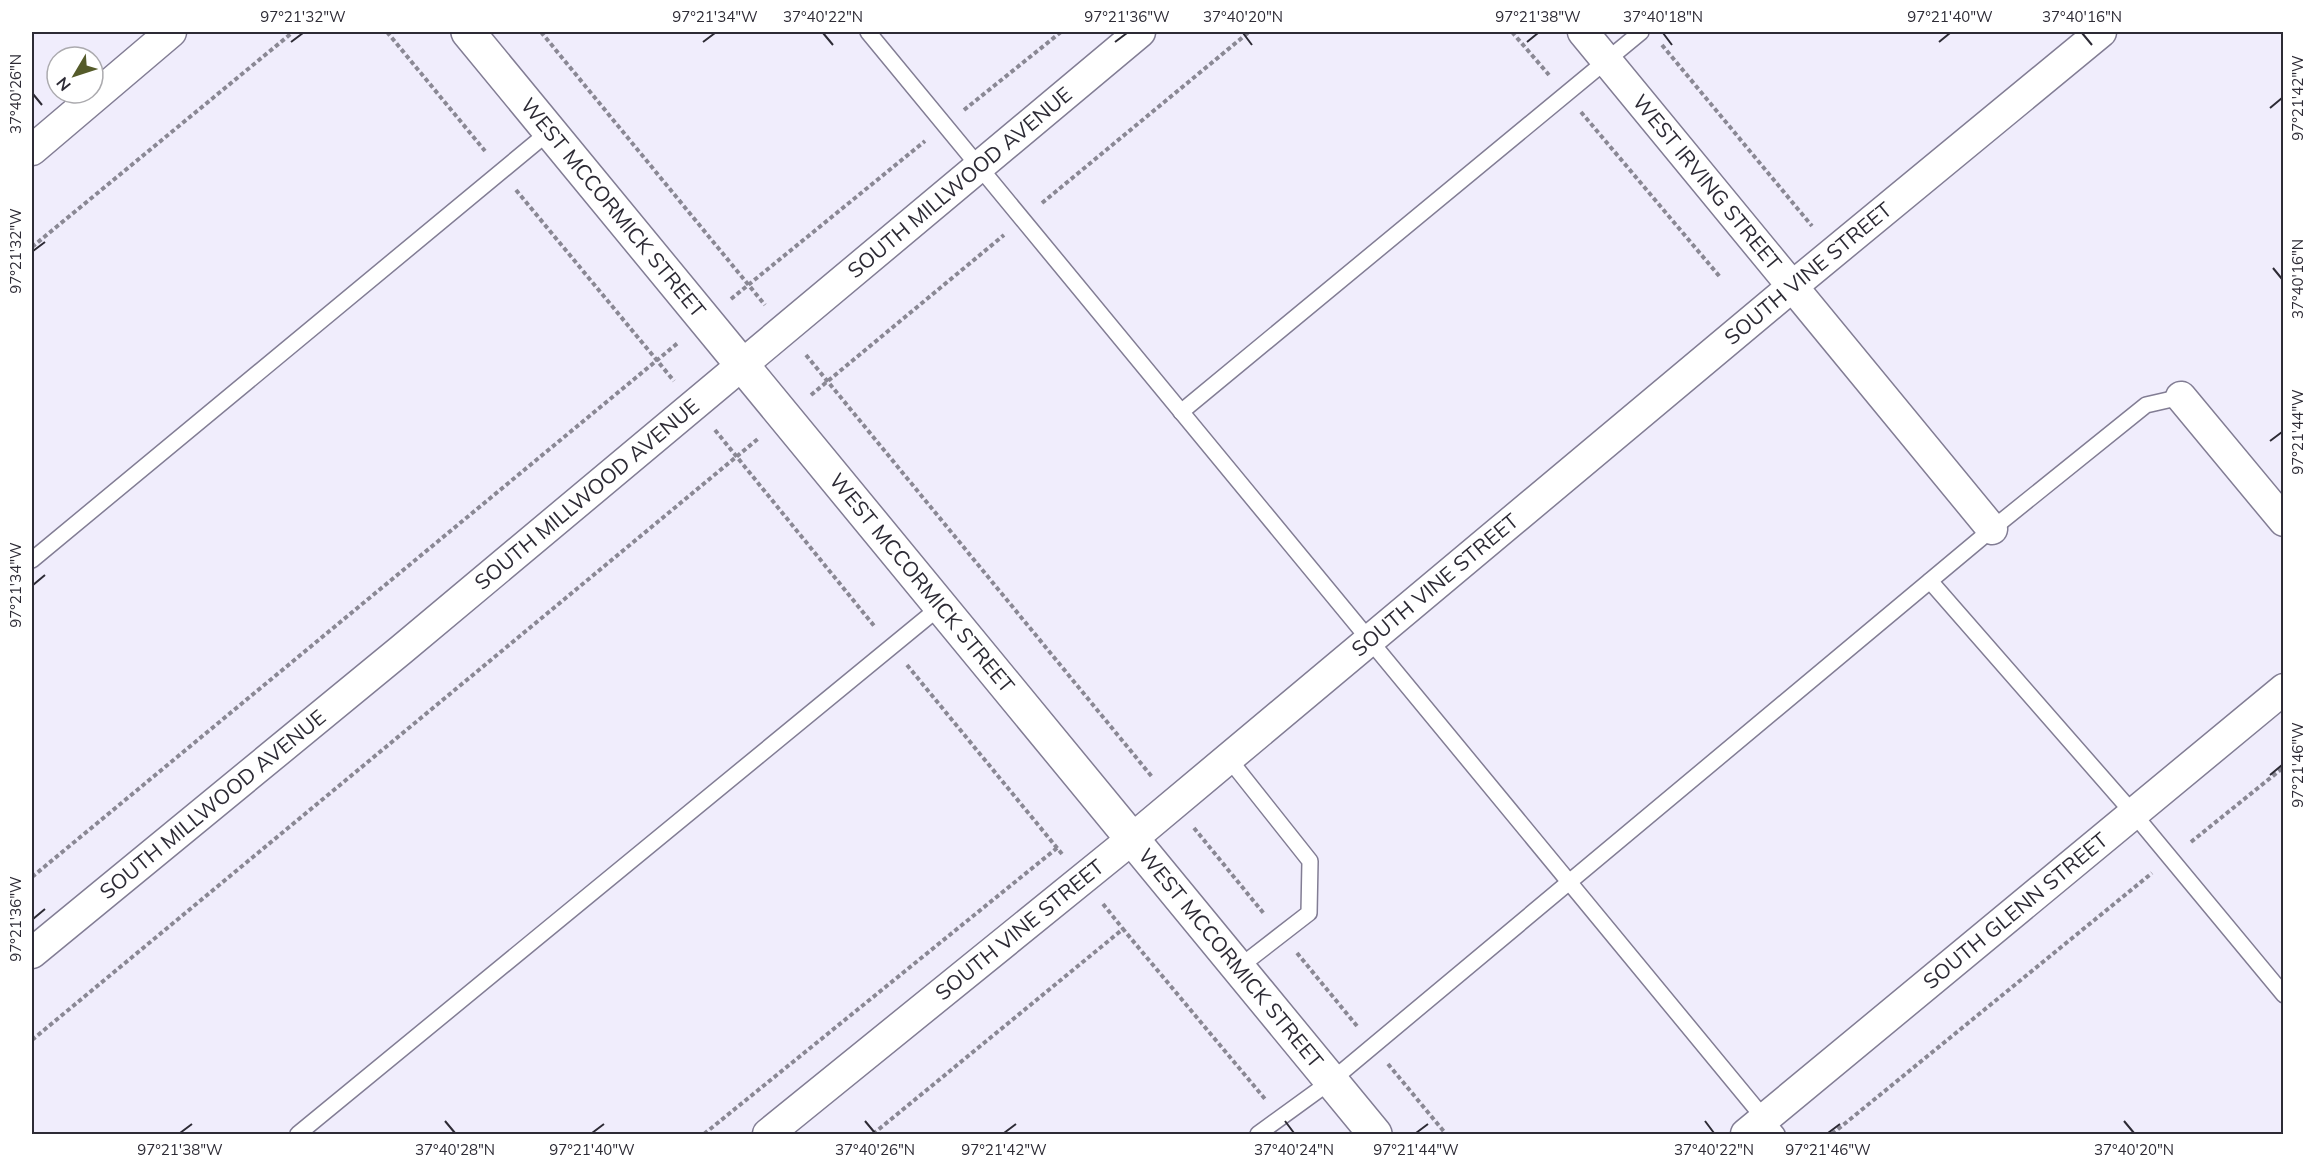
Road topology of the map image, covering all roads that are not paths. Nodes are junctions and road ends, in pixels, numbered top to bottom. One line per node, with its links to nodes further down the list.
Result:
1 (171, 32): 10 (street)
2 (468, 32): 9 (street, WEST MCCORMICK STREET)
3 (868, 32): 11 (lane)
4 (1140, 32): 11 (street, SOUTH MILLWOOD AVENUE)
5 (1583, 32): 8 (street, WEST IRVING STREET)
6 (1641, 32): 8 (lane)
7 (2101, 32): 12 (street, SOUTH VINE STREET)
8 (1606, 60): 12 (street, WEST IRVING STREET); 15 (lane)
9 (550, 131): 13 (street, WEST MCCORMICK STREET); 18 (lane)
10 (32, 150)
11 (979, 166): 13 (street, SOUTH MILLWOOD AVENUE); 15 (lane)
12 (1794, 285): 17 (street, WEST IRVING STREET); 21 (street, SOUTH VINE STREET)
13 (742, 364): 20 (street, WEST MCCORMICK STREET); 27 (street, SOUTH MILLWOOD AVENUE)
14 (2181, 397): 16 (street); 17 (lane)
15 (1181, 412): 21 (lane)
16 (2283, 521)
17 (1992, 529): 19 (lane)
18 (32, 560)
19 (1930, 581): 24 (lane); 26 (lane)
20 (941, 606): 25 (street, WEST MCCORMICK STREET); 32 (lane)
21 (1370, 641): 23 (street, SOUTH VINE STREET); 26 (lane)
22 (2283, 688): 24 (street, SOUTH GLENN STREET)
23 (1229, 759): 25 (street, SOUTH VINE STREET); 28 (lane)
24 (2133, 813): 29 (lane); 31 (street, SOUTH GLENN STREET)
25 (1132, 840): 28 (street, WEST MCCORMICK STREET); 33 (street, SOUTH VINE STREET)
26 (1569, 882): 30 (lane); 31 (lane)
27 (32, 953)
28 (1238, 968): 30 (street, WEST MCCORMICK STREET)
29 (2283, 995)
30 (1331, 1081): 34 (lane); 35 (street, WEST MCCORMICK STREET)
31 (1762, 1129)
32 (298, 1134)
33 (768, 1134)
34 (1258, 1134)
35 (1375, 1134)

